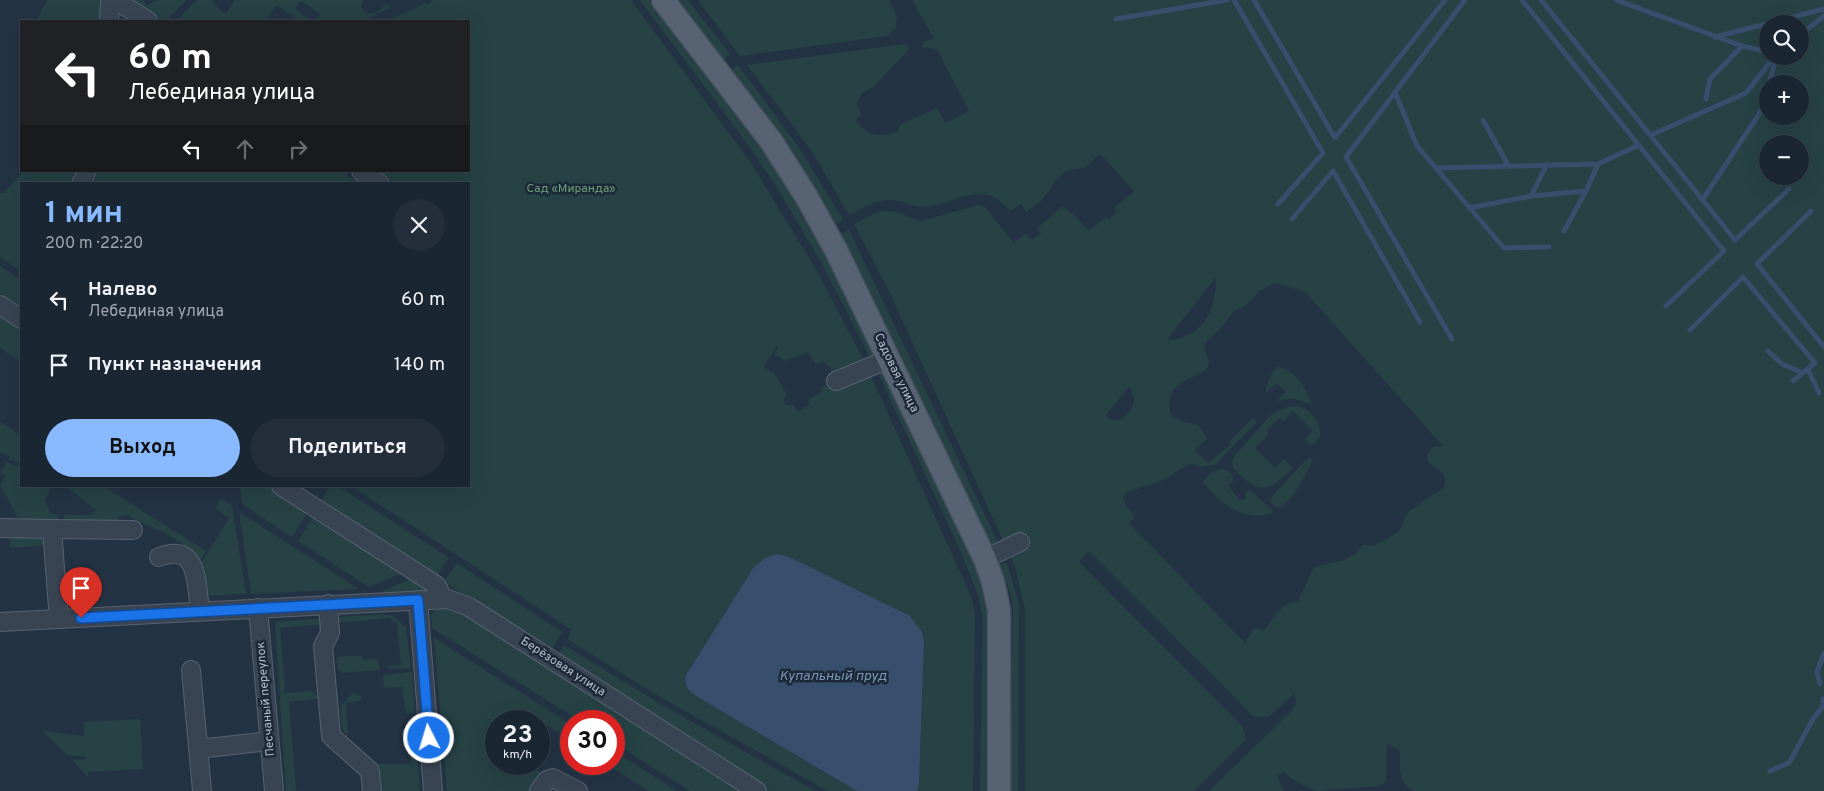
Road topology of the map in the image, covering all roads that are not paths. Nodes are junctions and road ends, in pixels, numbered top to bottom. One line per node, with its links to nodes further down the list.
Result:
1 (110, 0): 4 (street)
2 (115, 0): 5 (street)
3 (663, 0): 10 (main road, Садовая улица)
4 (109, 20)
5 (146, 20)
6 (358, 174): 7 (street)
7 (376, 182)
8 (0, 306): 9 (street)
9 (20, 318)
10 (889, 359): 11 (street); 18 (main road, Садовая улица)
11 (836, 381)
12 (283, 487): 19 (street)
13 (0, 528): 14 (street)
14 (52, 529): 15 (street); 24 (street)
15 (133, 530)
16 (1020, 542): 18 (street)
17 (159, 557): 23 (street)
18 (984, 559): 36 (main road, Садовая улица)
19 (439, 590)
20 (418, 600): 21 (street, Берёзовая улица); 32 (street); 35 (street, Берёзовая улица)
21 (328, 604): 22 (street, Берёзовая улица); 31 (street)
22 (258, 608): 23 (street, Берёзовая улица); 27 (street, Песчаный переулок)
23 (200, 611): 24 (street, Берёзовая улица)
24 (61, 619): 25 (street, Берёзовая улица)
25 (0, 622)
26 (191, 670): 28 (street)
27 (269, 741): 28 (street); 30 (street, Песчаный переулок)
28 (198, 749): 29 (street)
29 (202, 791)
30 (274, 791)
31 (372, 791)
32 (433, 791)
33 (539, 791): 34 (street)
34 (578, 791)
35 (757, 791)
36 (999, 791)

